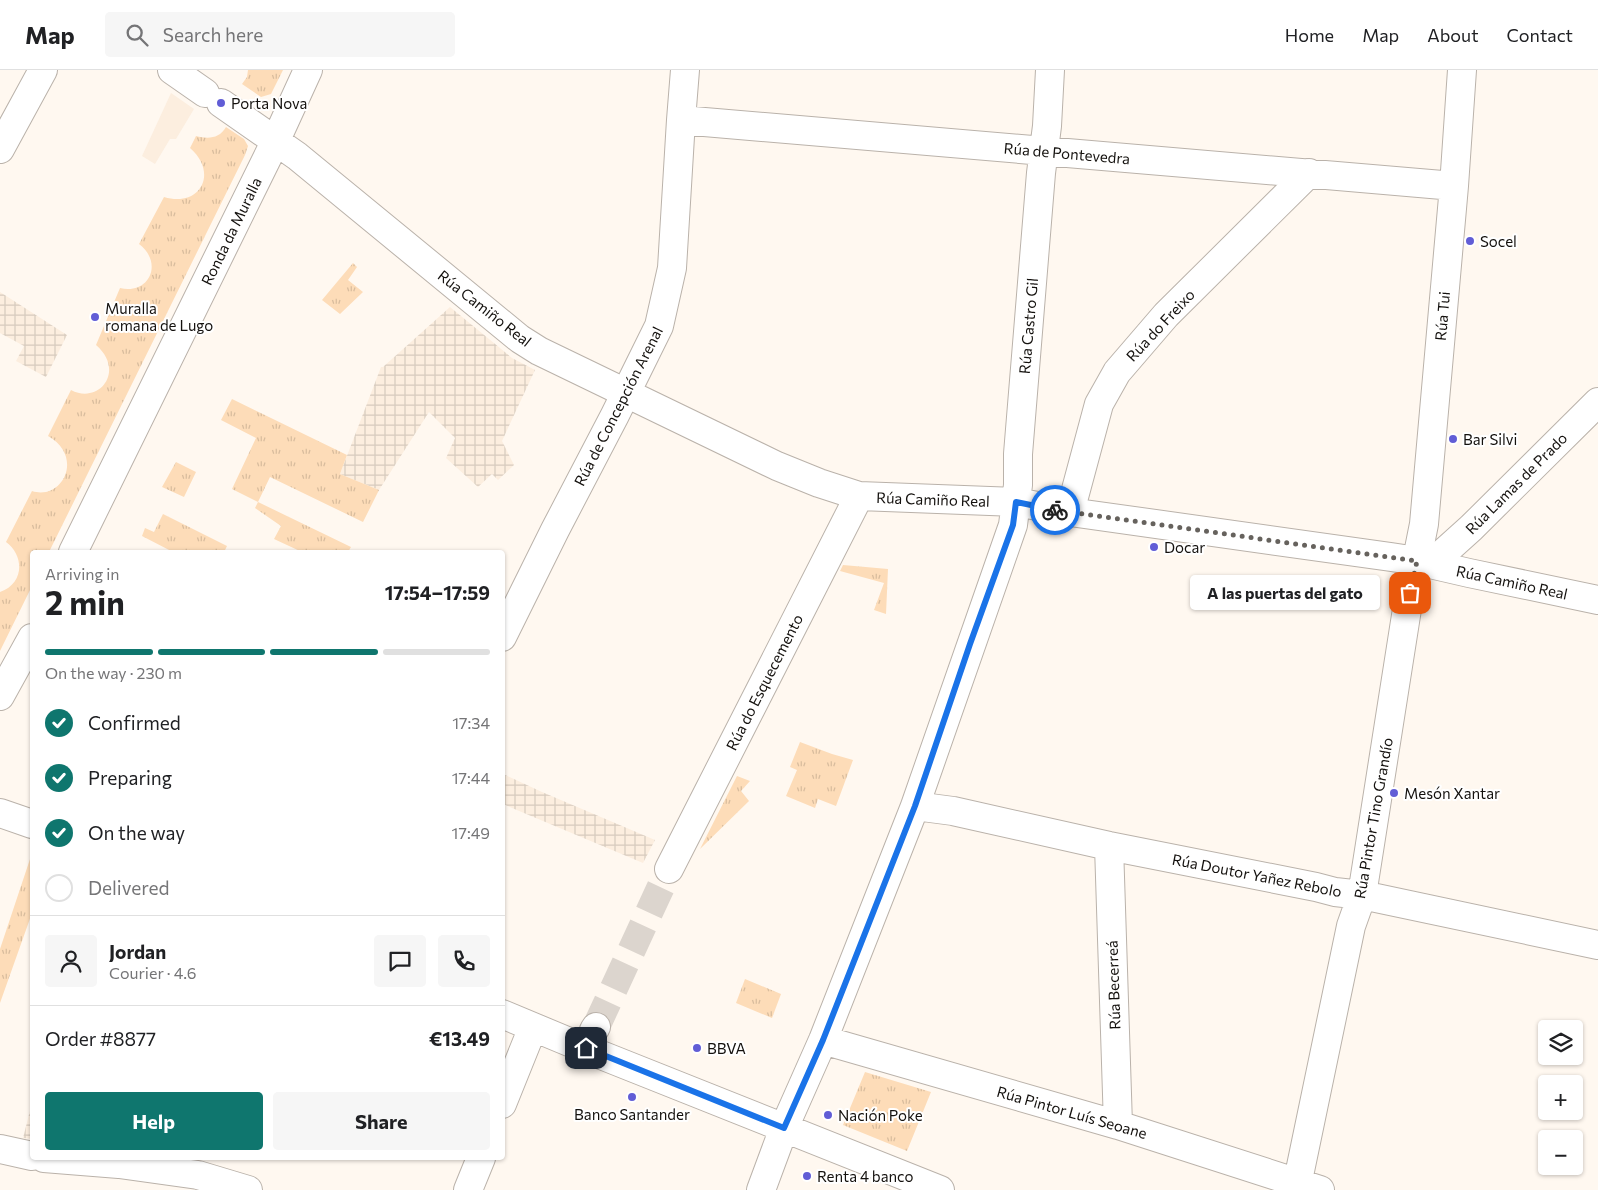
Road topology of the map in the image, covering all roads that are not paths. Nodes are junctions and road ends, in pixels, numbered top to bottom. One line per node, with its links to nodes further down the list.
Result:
1 (43, 70): 9 (street)
2 (172, 70): 8 (street, Rúa Camiño Real)
3 (308, 70): 8 (street, Ronda da Muralla)
4 (1050, 70): 10 (street, Rúa Castro Gil)
5 (1462, 70): 12 (street, Rúa Tui)
6 (684, 71): 7 (street, Rúa de Concepción Arenal)
7 (680, 120): 10 (street, Rúa de Pontevedra); 13 (street, Rúa de Concepción Arenal)
8 (276, 140): 13 (street, Rúa Camiño Real); 18 (street, Ronda da Muralla)
9 (0, 149)
10 (1043, 151): 11 (street, Rúa de Pontevedra); 16 (street, Rúa Castro Gil)
11 (1309, 173): 12 (street, Rúa de Pontevedra); 17 (street, Rúa do Freixo)
12 (1454, 186): 19 (street, Rúa Tui)
13 (626, 393): 15 (street, Rúa Camiño Real); 21 (street, Rúa de Concepción Arenal)
14 (1598, 402): 19 (street, Rúa Lamas de Prado)
15 (859, 496): 16 (street, Rúa Camiño Real); 26 (street, Rúa do Esquecemento)
16 (1016, 502): 17 (street, Rúa Camiño Real); 24 (street, Rúa Castro Gil)
17 (1070, 512): 19 (street, Rúa Camiño Real)
18 (74, 550)
19 (1427, 563): 20 (street, Rúa Camiño Real); 27 (street, Rúa Pintor Tino Grandío)
20 (1598, 600)
21 (505, 632)
22 (30, 642): 23 (street)
23 (0, 696)
24 (915, 806): 25 (street, Rúa Doutor Yañez Rebolo); 31 (street, Rúa Castro Gil)
25 (1109, 846): 27 (street, Rúa Doutor Yañez Rebolo); 33 (street, Rúa Becerreá)
26 (669, 869)
27 (1362, 895): 28 (street, Rúa Doutor Yañez Rebolo); 39 (street, Rúa Pintor Tino Grandío)
28 (1598, 945)
29 (505, 1015): 30 (street)
30 (533, 1027): 32 (street); 34 (street)
31 (823, 1040): 33 (street, Rúa Pintor Luís Seoane); 34 (street, Rúa Castro Gil)
32 (505, 1097)
33 (1118, 1125): 39 (street, Rúa Pintor Luís Seoane)
34 (784, 1128): 42 (street, Rúa Castro Gil); 43 (street)
35 (0, 1150): 36 (street)
36 (30, 1156)
37 (69, 1160): 40 (street)
38 (480, 1160): 41 (street)
39 (1304, 1188)
40 (248, 1190)
41 (468, 1190)
42 (761, 1190)
43 (940, 1190)

